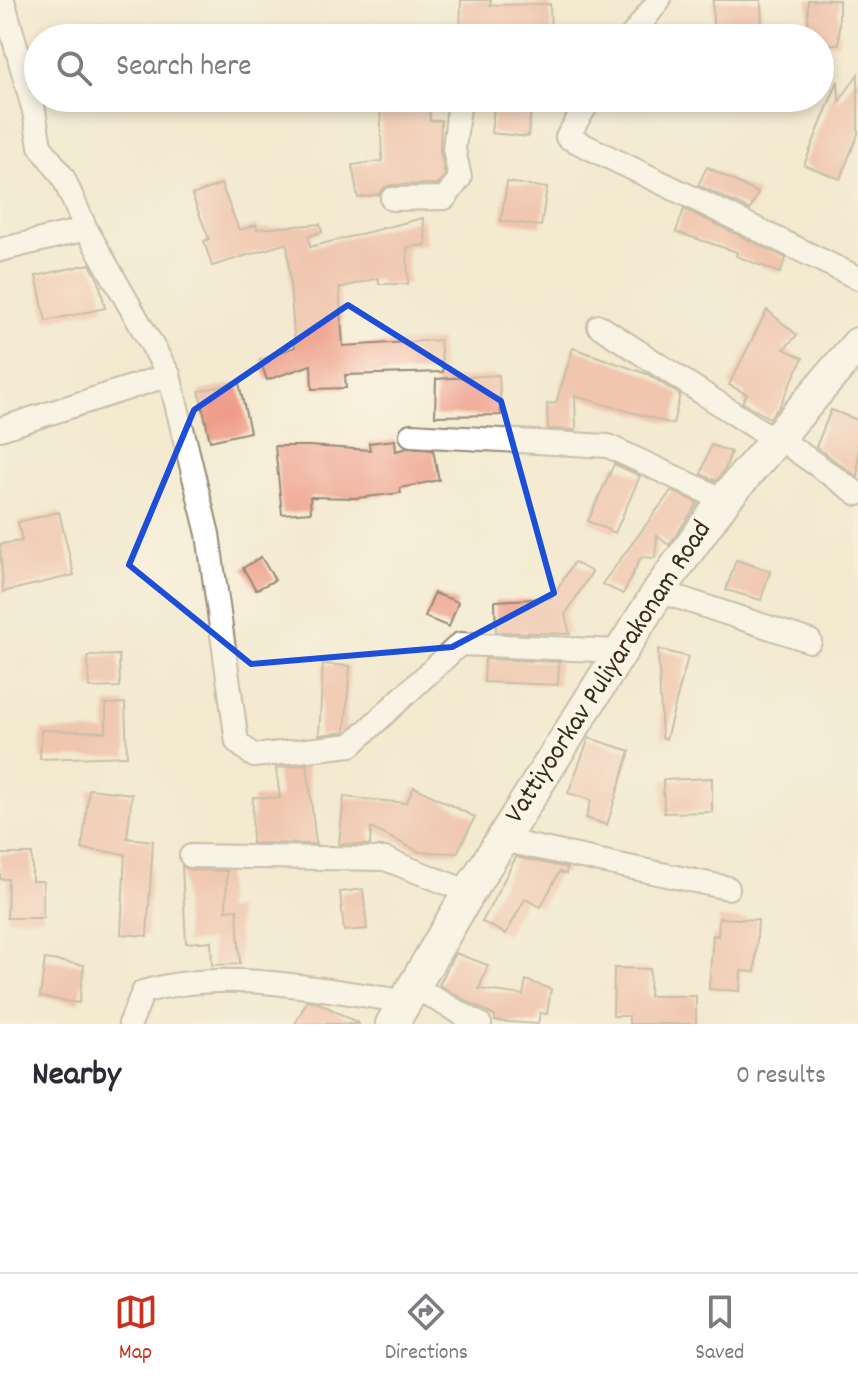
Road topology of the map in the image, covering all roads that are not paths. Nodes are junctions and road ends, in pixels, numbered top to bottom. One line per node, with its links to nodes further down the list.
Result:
1 (3, 0): 4 (street)
2 (659, 0): 3 (street)
3 (641, 24)
4 (9, 60): 5 (street)
5 (24, 91)
6 (34, 112): 10 (street)
7 (458, 112): 9 (street)
8 (582, 112): 12 (street)
9 (392, 199)
10 (86, 229): 11 (street); 15 (street)
11 (0, 250)
12 (858, 278)
13 (599, 326): 18 (street)
14 (858, 344): 18 (main road, Vattiyoorkav Puliyarakonam Road)
15 (169, 375): 16 (street); 23 (street)
16 (0, 429)
17 (411, 435): 20 (street)
18 (776, 438): 19 (street); 20 (main road, Vattiyoorkav Puliyarakonam Road)
19 (858, 494)
20 (724, 500): 21 (main road, Vattiyoorkav Puliyarakonam Road)
21 (659, 591): 22 (street); 23 (main road, Vattiyoorkav Puliyarakonam Road)
22 (810, 641)
23 (619, 651): 24 (main road, Vattiyoorkav Puliyarakonam Road)
24 (501, 840): 26 (street); 27 (main road, Vattiyoorkav Puliyarakonam Road)
25 (191, 856): 27 (street)
26 (728, 888)
27 (469, 892): 28 (main road, Vattiyoorkav Puliyarakonam Road)
28 (404, 1004): 29 (street); 30 (street)
29 (130, 1024)
30 (480, 1024)

